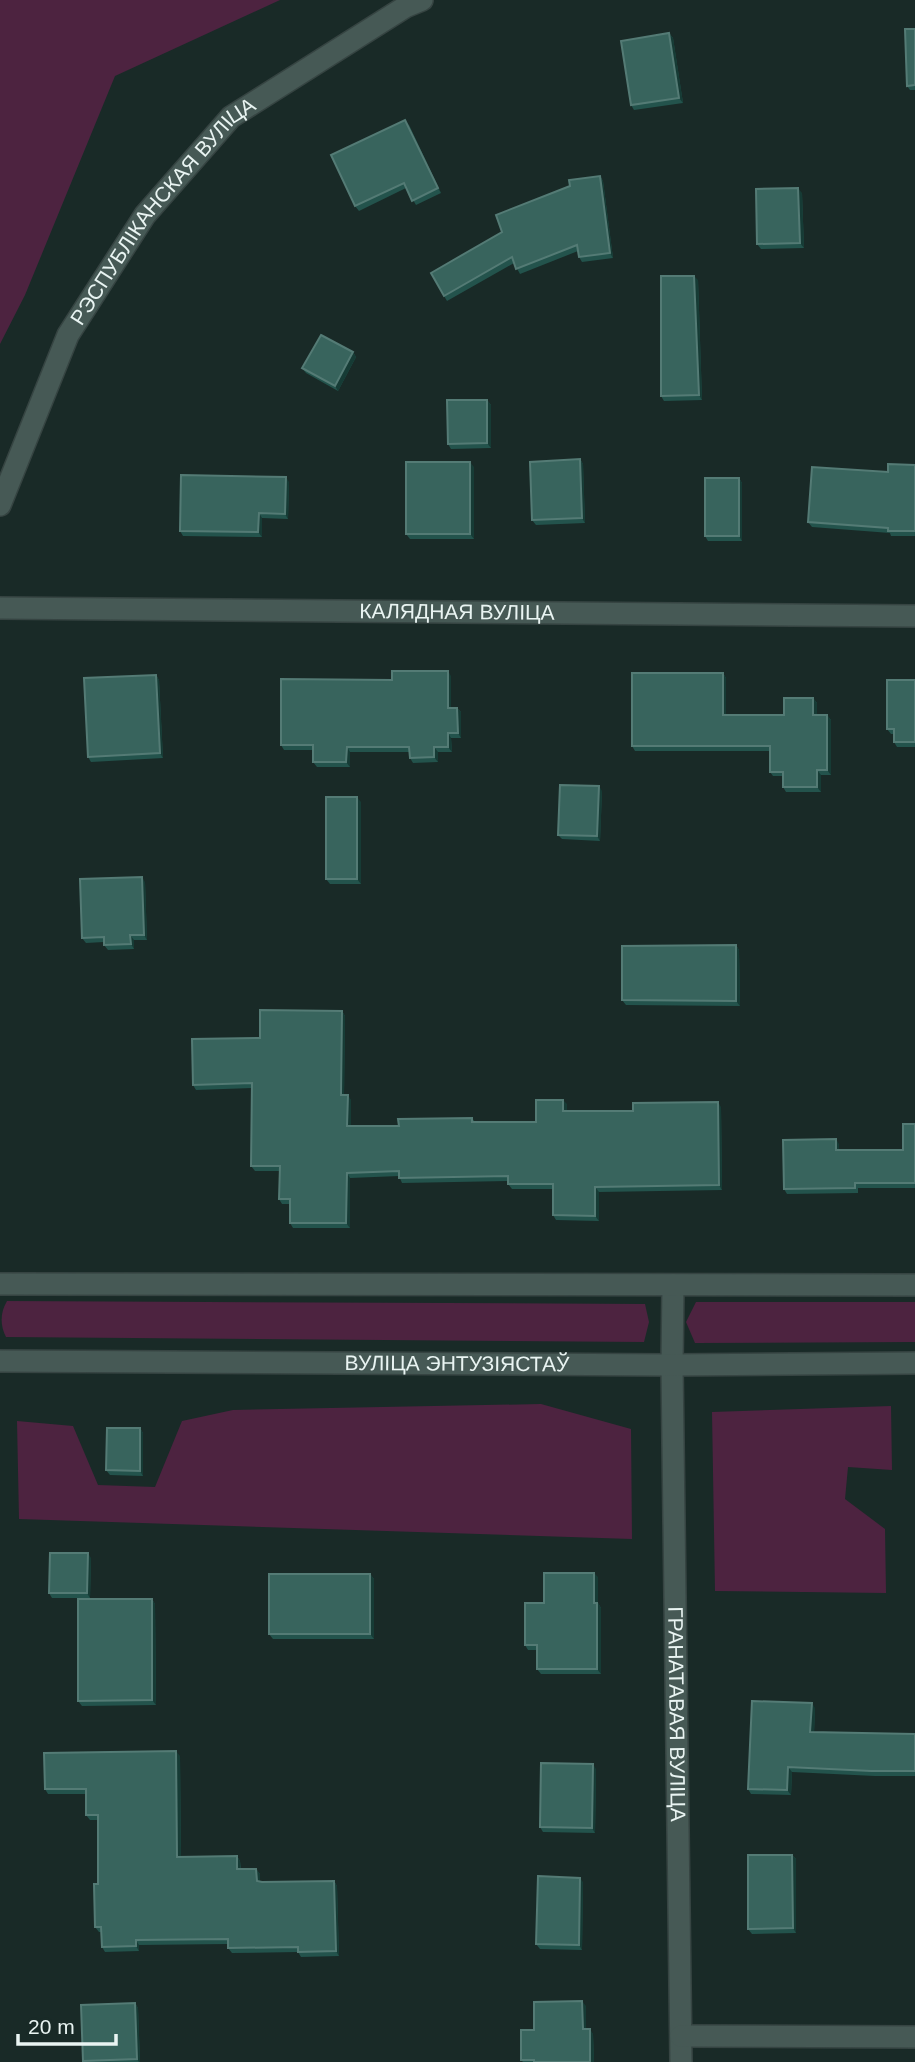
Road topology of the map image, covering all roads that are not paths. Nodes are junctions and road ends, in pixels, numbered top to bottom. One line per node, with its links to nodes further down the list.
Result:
1 (422, 0): 2 (street, РЭСПУБЛІКАНСКАЯ ВУЛІЦА)
2 (0, 505)
3 (0, 608): 4 (street, КАЛЯДНАЯ ВУЛІЦА)
4 (915, 616)
5 (0, 1284): 6 (street)
6 (673, 1284): 7 (street); 10 (street, ГРАНАТАВАЯ ВУЛІЦА)
7 (915, 1285)
8 (0, 1361): 10 (street, ВУЛІЦА ЭНТУЗІЯСТАЎ)
9 (915, 1363): 10 (street, ВУЛІЦА ЭНТУЗІЯСТАЎ)
10 (672, 1364): 11 (street, ГРАНАТАВАЯ ВУЛІЦА)
11 (681, 2036): 12 (street); 13 (street, ГРАНАТАВАЯ ВУЛІЦА)
12 (915, 2037)
13 (681, 2062)

